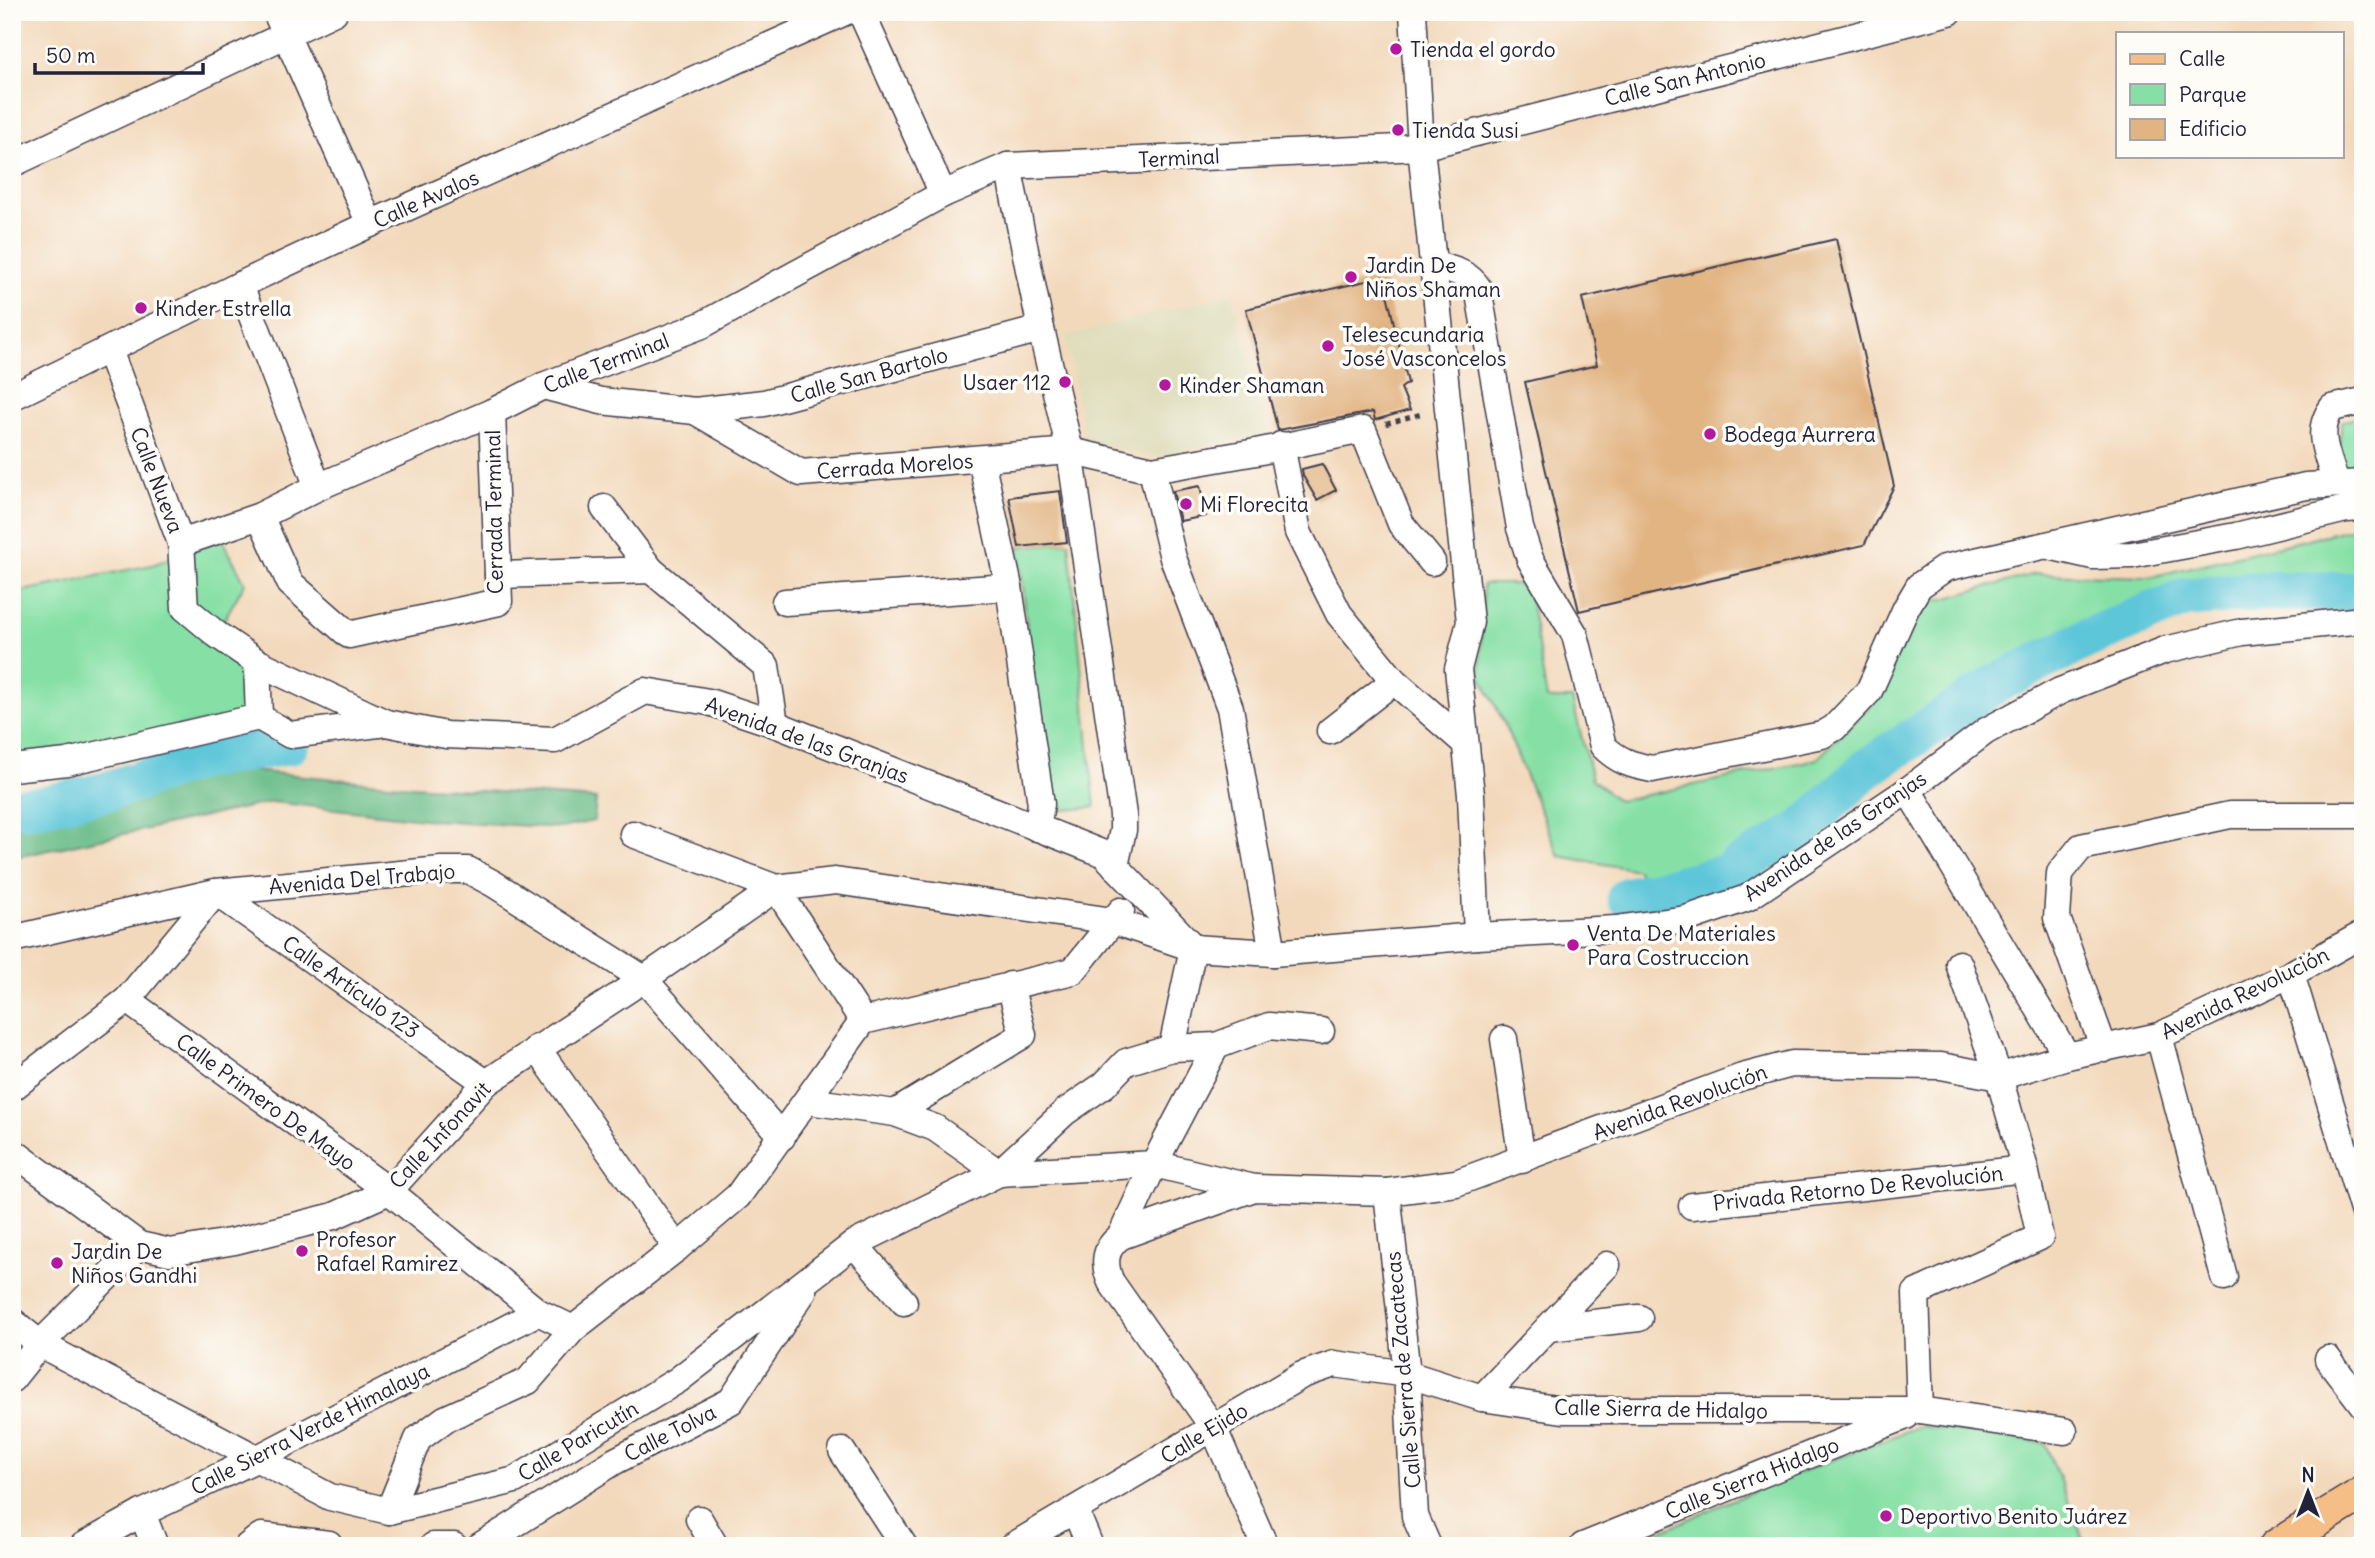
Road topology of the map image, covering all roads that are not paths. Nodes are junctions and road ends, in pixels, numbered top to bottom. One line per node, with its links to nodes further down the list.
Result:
1 (334, 12): 7 (street)
2 (845, 12): 12 (street, Calle Avalos)
3 (861, 12): 11 (street)
4 (1413, 12): 8 (street)
5 (1949, 12): 6 (street, Calle San Antonio)
6 (1916, 16): 8 (street, Calle San Antonio)
7 (282, 23): 9 (street); 12 (street)
8 (1421, 147): 10 (street, Terminal); 13 (street)
9 (12, 164)
10 (1008, 166): 11 (street, Terminal); 15 (street)
11 (943, 194): 17 (street, Calle Terminal)
12 (370, 224): 14 (street, Calle Avalos)
13 (1435, 265): 33 (street); 46 (street)
14 (240, 285): 16 (street, Calle Avalos); 28 (street)
15 (1041, 329): 20 (street, Calle San Bartolo); 23 (street)
16 (109, 350): 18 (street, Calle Avalos); 32 (street, Calle Nueva)
17 (542, 386): 20 (street); 21 (street, Calle Terminal)
18 (12, 397)
19 (2363, 401): 26 (street)
20 (695, 411): 24 (street, Cerrada Morelos)
21 (492, 412): 28 (street, Calle Terminal); 36 (street, Cerrada Terminal)
22 (1281, 445): 25 (street); 34 (street); 41 (street)
23 (1070, 451): 24 (street, Cerrada Morelos); 25 (street, Cerrada Morelos); 52 (street)
24 (981, 459): 37 (street)
25 (1152, 470): 61 (street)
26 (2336, 483): 27 (street); 33 (street)
27 (2363, 483)
28 (318, 487): 31 (street, Calle Terminal)
29 (604, 508): 35 (street)
30 (2363, 508): 33 (street)
31 (260, 516): 32 (street); 36 (street, Cerrada Terminal)
32 (181, 544): 40 (street, Calle Nueva)
33 (2048, 546)
34 (1432, 562)
35 (651, 570): 36 (street); 44 (street)
36 (498, 575)
37 (1009, 587): 38 (street); 50 (street)
38 (785, 603)
39 (2363, 620): 48 (street, Avenida de las Granjas)
40 (257, 662): 42 (street); 43 (street, Calle Nueva)
41 (1394, 681): 45 (street); 46 (street)
42 (259, 718): 43 (street, Avenida de las Granjas); 47 (street)
43 (386, 723): 44 (street, Avenida de las Granjas)
44 (775, 724): 50 (street, Avenida de las Granjas)
45 (1330, 731)
46 (1465, 743): 58 (street)
47 (12, 768)
48 (1908, 790): 58 (street, Avenida de las Granjas); 75 (street)
49 (2363, 815): 74 (street)
50 (1037, 828): 52 (street, Avenida de las Granjas)
51 (633, 834): 53 (street)
52 (1115, 866): 54 (street, Avenida de las Granjas)
53 (776, 888): 56 (street, Avenida de las Granjas); 64 (street, Calle Infonavit); 67 (street)
54 (1138, 890): 56 (street); 60 (street, Avenida de las Granjas)
55 (216, 892): 59 (street, Avenida Del Trabajo); 64 (street, Avenida Del Trabajo); 66 (street); 77 (street, Calle Artículo 123)
56 (1113, 921): 60 (street, Avenida de las Granjas); 65 (street)
57 (2363, 934): 63 (street, Avenida Revolución)
58 (1478, 936): 61 (street, Avenida de las Granjas)
59 (12, 939)
60 (1194, 948): 61 (street, Avenida de las Granjas); 73 (street)
61 (1273, 953)
62 (1959, 964): 76 (street)
63 (2291, 974): 69 (street, Avenida Revolución); 91 (street)
64 (644, 979): 72 (street, Calle Infonavit); 81 (street, Avenida Del Trabajo)
65 (1010, 985): 67 (street); 80 (street)
66 (127, 1000): 78 (street); 88 (street, Calle Primero De Mayo)
67 (863, 1021): 79 (street)
68 (1321, 1031): 71 (street)
69 (2159, 1036): 74 (street, Avenida Revolución); 98 (street)
70 (1504, 1040): 83 (street)
71 (1216, 1046): 73 (street); 84 (street)
72 (537, 1048): 77 (street, Calle Infonavit); 95 (street)
73 (1172, 1048): 86 (street)
74 (2105, 1049): 75 (street, Avenida Revolución)
75 (2067, 1056): 76 (street, Avenida Revolución)
76 (1999, 1077): 83 (street, Avenida Revolución); 85 (street)
77 (486, 1083): 88 (street, Calle Infonavit)
78 (12, 1088)
79 (807, 1101): 80 (street); 81 (street)
80 (895, 1113): 86 (street)
81 (782, 1137): 95 (street)
82 (12, 1151): 94 (street)
83 (1522, 1160): 89 (street, Avenida Revolución)
84 (1154, 1164): 86 (street); 87 (street); 92 (street)
85 (2025, 1169): 90 (street, Privada Retorno De Revolución); 111 (street)
86 (999, 1172): 93 (street, Calle Paricutín)
87 (1254, 1188): 89 (street, Avenida Revolución); 92 (street, Avenida Revolución)
88 (390, 1192): 94 (street, Calle Infonavit); 100 (street, Calle Primero De Mayo)
89 (1387, 1192): 107 (street, Calle Sierra de Zacatecas)
90 (1692, 1206)
91 (2363, 1210)
92 (1121, 1236): 112 (street)
93 (854, 1244): 97 (street, Calle Paricutín); 99 (street)
94 (139, 1245): 105 (street)
95 (677, 1248): 104 (street)
96 (1607, 1265): 103 (street)
97 (815, 1273): 118 (street, Calle Paricutín); 127 (street, Calle Tolva)
98 (2224, 1277)
99 (904, 1302)
100 (538, 1312): 104 (street, Calle Primero De Mayo); 115 (street, Calle Sierra Verde Himalaya)
101 (1639, 1318): 103 (street)
102 (12, 1321): 105 (street, Calle Paricutín)
103 (1548, 1328): 109 (street)
104 (573, 1329): 118 (street)
105 (40, 1344): 108 (street); 115 (street, Calle Paricutín)
106 (2328, 1359): 110 (street)
107 (1407, 1374): 109 (street, Calle Sierra de Hidalgo); 112 (street, Calle Ejido); 133 (street, Calle Sierra de Zacatecas)
108 (12, 1379)
109 (1482, 1398): 111 (street, Calle Sierra de Hidalgo)
110 (2363, 1405)
111 (1920, 1410): 113 (street, Calle Sierra de Hidalgo); 134 (street, Calle Sierra Hidalgo)
112 (1213, 1427): 117 (street, Calle Ejido); 132 (street)
113 (2064, 1431)
114 (842, 1451): 129 (street)
115 (258, 1458): 118 (street, Calle Paricutín); 119 (street, Calle Sierra Verde Himalaya)
116 (2363, 1493): 135 (main road)
117 (1074, 1510): 130 (street, Calle Ejido); 131 (street)
118 (390, 1511)
119 (142, 1513): 122 (street, Calle Sierra Verde Himalaya); 123 (street)
120 (699, 1519): 128 (street)
121 (329, 1544): 124 (street)
122 (83, 1546)
123 (155, 1546)
124 (248, 1546)
125 (433, 1546): 126 (street)
126 (454, 1546)
127 (480, 1546)
128 (715, 1546)
129 (904, 1546)
130 (1013, 1546)
131 (1090, 1546)
132 (1265, 1546)
133 (1427, 1546)
134 (1583, 1546)
135 (2276, 1546)

